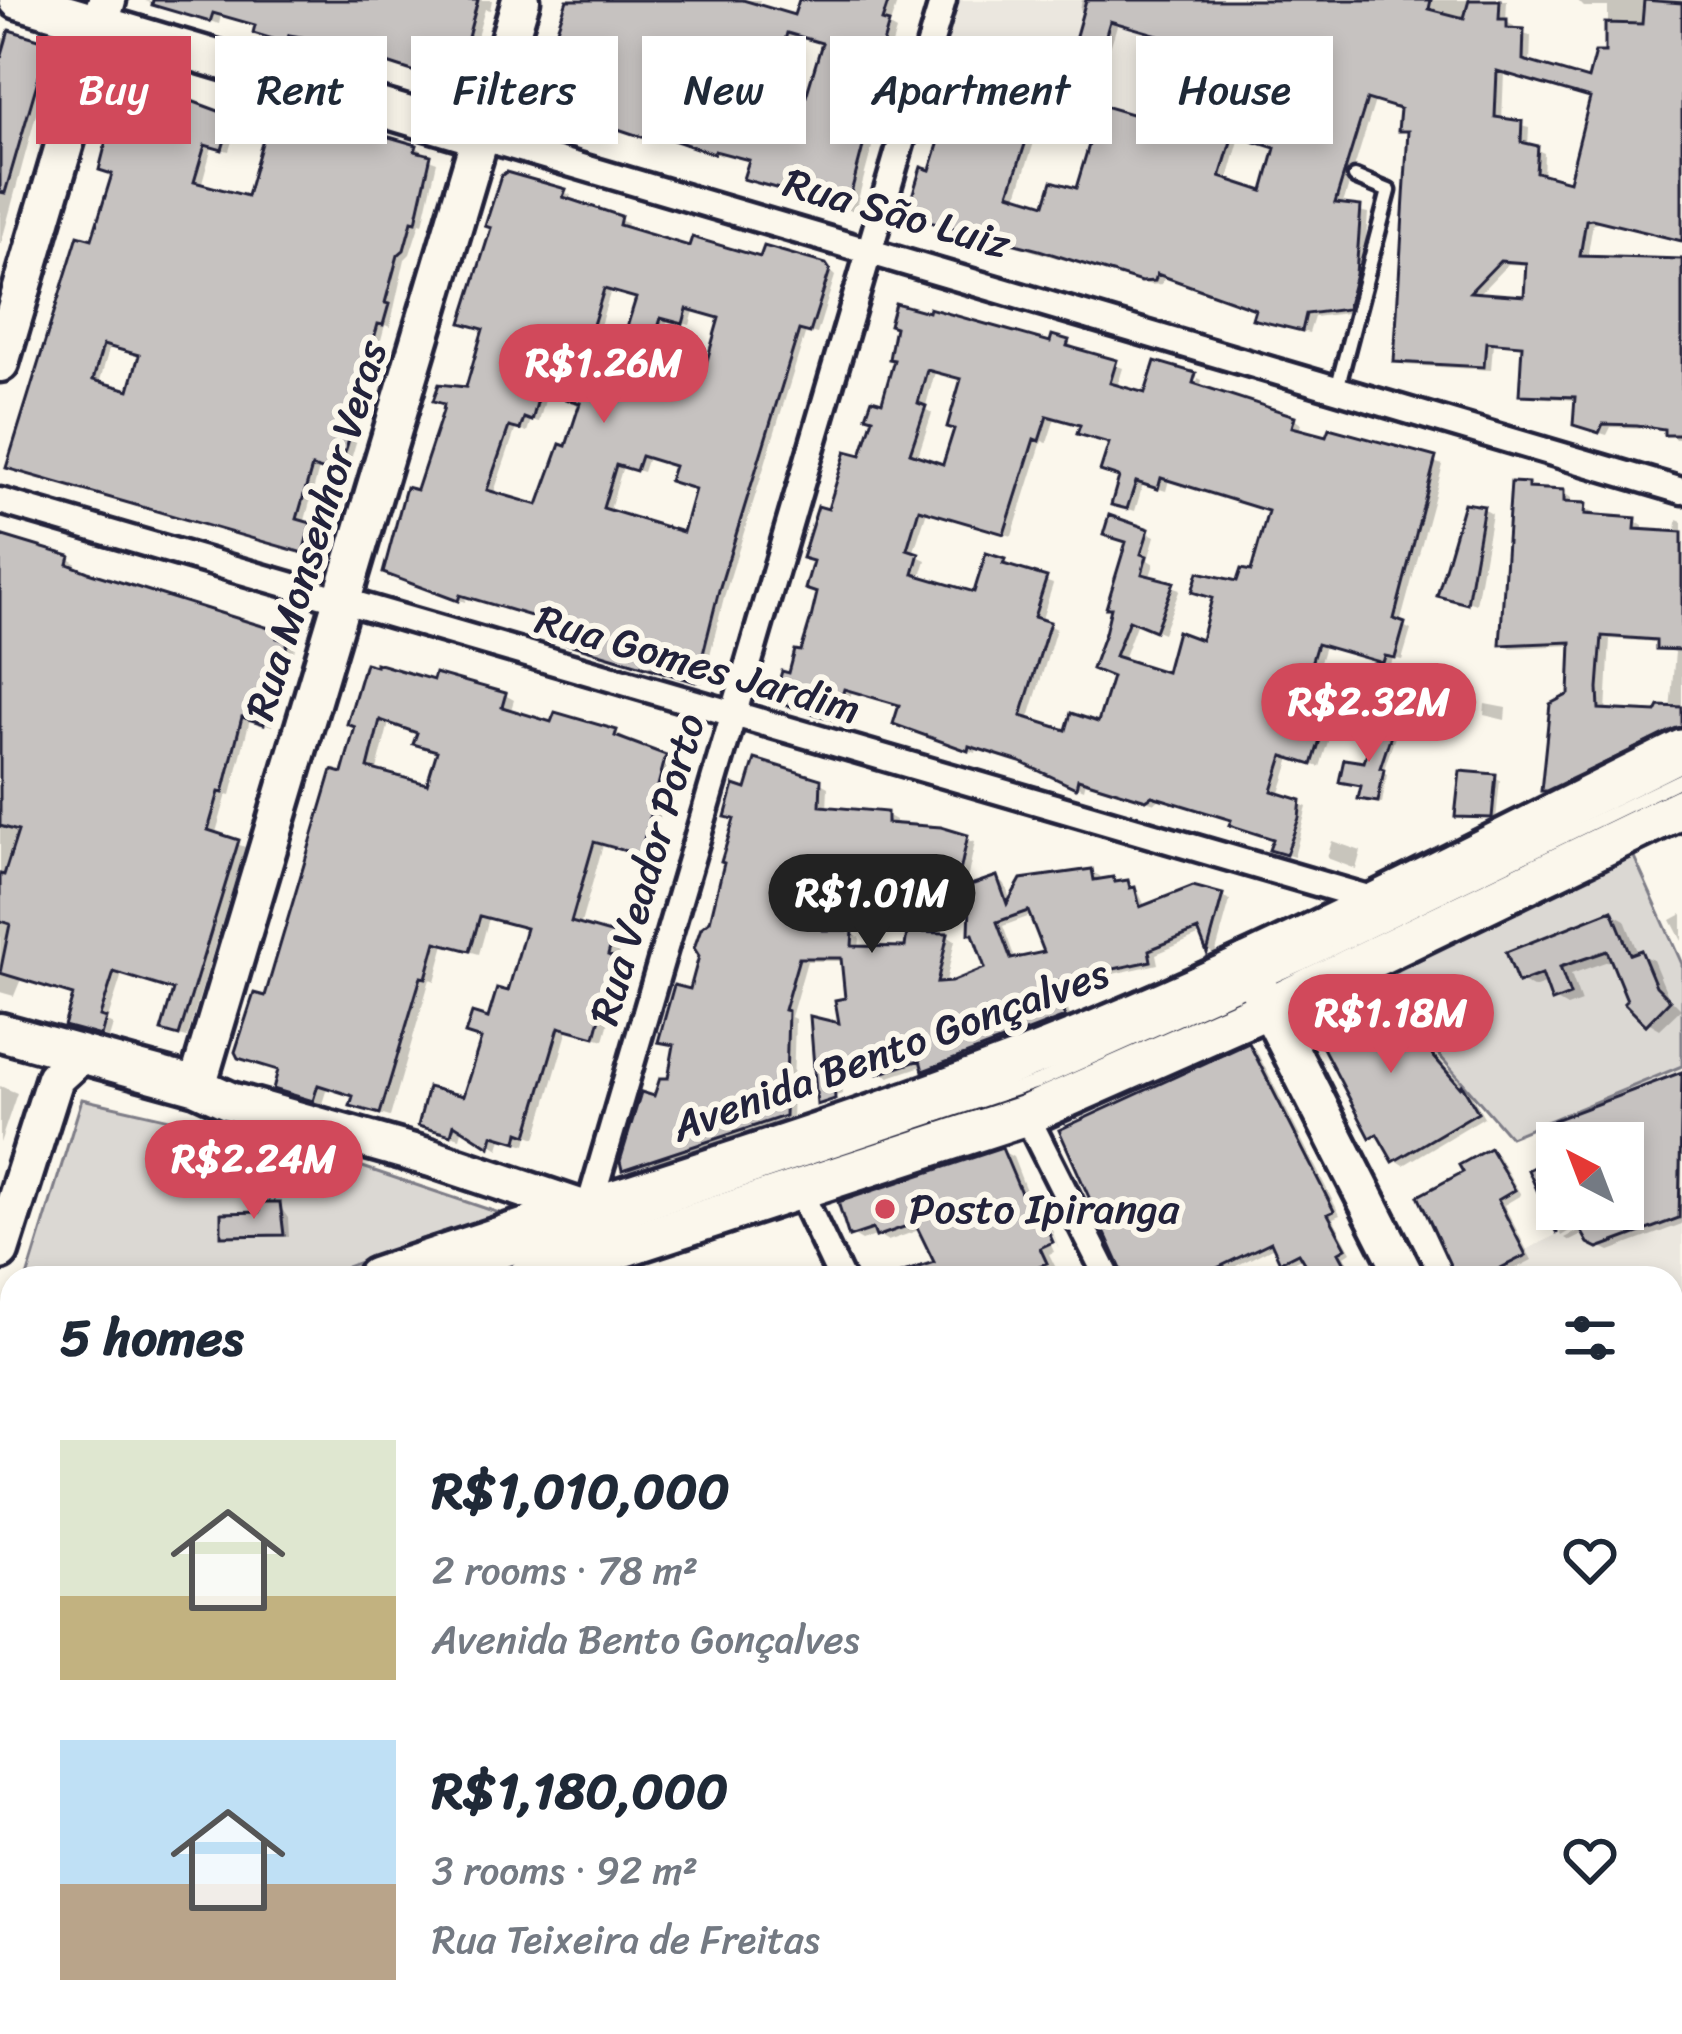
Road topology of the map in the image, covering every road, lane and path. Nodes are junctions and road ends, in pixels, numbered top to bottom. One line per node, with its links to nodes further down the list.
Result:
1 (18, 0): 4 (street, Rua São Luiz)
2 (521, 0): 5 (street, Rua Monsenhor Veras)
3 (943, 0): 10 (street, Rua Veador Porto)
4 (104, 12): 6 (street, Rua São Luiz); 11 (street)
5 (510, 36)
6 (411, 114)
7 (478, 144): 15 (street, Rua Monsenhor Veras)
8 (504, 144): 10 (street, Rua São Luiz)
9 (1355, 177): 12 (lane)
10 (869, 252): 12 (street, Rua São Luiz); 16 (street, Rua Veador Porto)
11 (0, 363)
12 (1336, 390): 13 (street, Rua São Luiz)
13 (1682, 491)
14 (0, 501): 15 (street, Rua Gomes Jardim)
15 (342, 602): 16 (street, Rua Gomes Jardim); 24 (street, Rua Monsenhor Veras)
16 (733, 716): 20 (street, Rua Gomes Jardim); 29 (street, Rua Veador Porto)
17 (1682, 751): 20 (main road, Avenida Bento Gonçalves)
18 (1682, 779): 21 (lane)
19 (1682, 808): 21 (main road, Avenida Bento Gonçalves)
20 (1375, 900): 21 (main road, Avenida Bento Gonçalves)
21 (1256, 986): 25 (main road, Avenida Bento Gonçalves); 26 (main road, Avenida Bento Gonçalves); 28 (lane); 36 (street)
22 (0, 1032): 23 (street)
23 (60, 1060): 24 (street); 30 (street)
24 (197, 1085): 29 (street)
25 (1026, 1115): 27 (main road, Avenida Bento Gonçalves); 35 (street)
26 (784, 1143): 28 (lane); 29 (main road, Avenida Bento Gonçalves)
27 (799, 1190): 28 (lane); 33 (main road, Avenida Bento Gonçalves); 34 (street)
28 (679, 1202): 32 (lane)
29 (586, 1208): 31 (main road, Avenida Bento Gonçalves)
30 (0, 1252)
31 (412, 1266)
32 (488, 1266)
33 (564, 1266)
34 (835, 1266)
35 (1102, 1266)
36 (1400, 1266)

